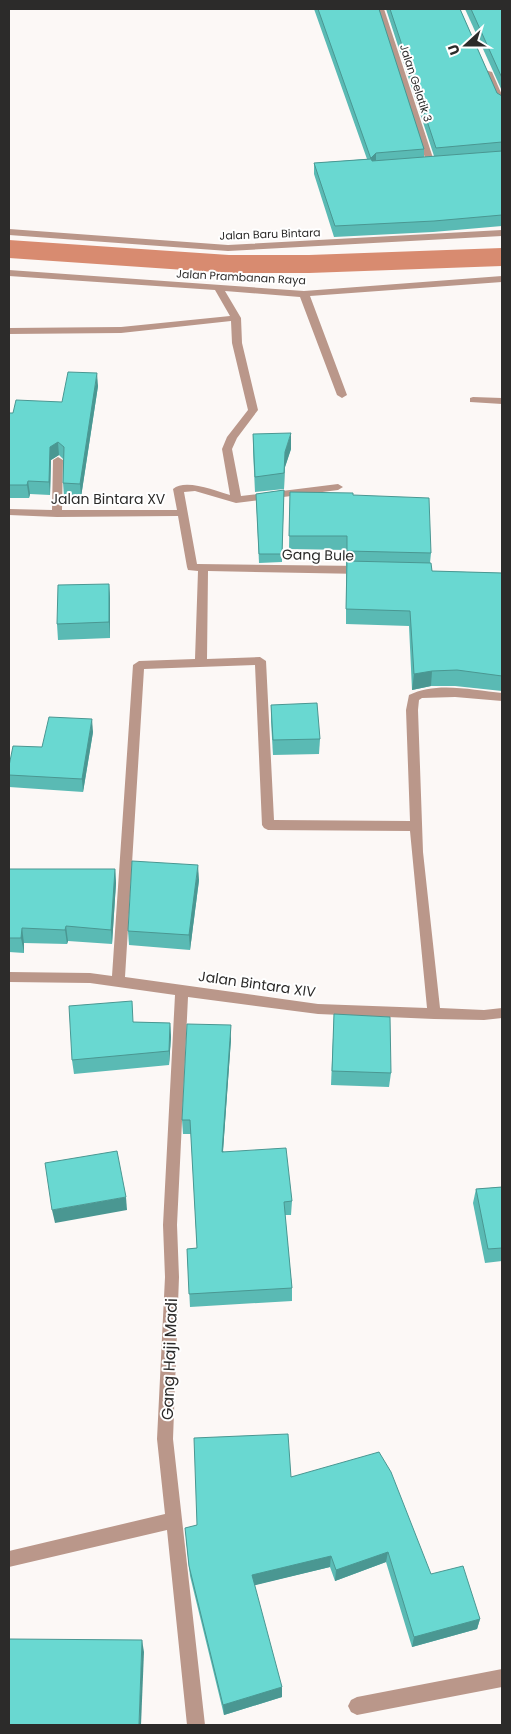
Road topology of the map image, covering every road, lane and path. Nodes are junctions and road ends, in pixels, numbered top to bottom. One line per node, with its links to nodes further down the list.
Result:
1 (380, 9): 4 (street, Jalan Gelatik 3)
2 (482, 60): 3 (street)
3 (502, 103)
4 (431, 164)
5 (9, 232): 6 (street, Jalan Baru Bintara)
6 (502, 233)
7 (9, 273): 9 (street, Jalan Prambanan Raya)
8 (502, 279): 10 (street, Jalan Prambanan Raya)
9 (219, 289): 10 (street, Jalan Prambanan Raya); 11 (street)
10 (304, 294): 13 (street)
11 (236, 318): 12 (street); 18 (street)
12 (9, 331)
13 (342, 395)
14 (473, 400): 15 (street)
15 (502, 400)
16 (58, 460): 21 (street)
17 (338, 487): 18 (street)
18 (236, 500): 20 (street)
19 (9, 512): 21 (street, Jalan Bintara XV)
20 (183, 513): 21 (street, Jalan Bintara XV); 22 (street, Jalan Bintara XV)
21 (57, 514)
22 (198, 568): 23 (street, Gang Bule); 24 (street, Jalan Bintara XV)
23 (378, 571)
24 (201, 662): 26 (street); 28 (street)
25 (502, 697): 26 (street)
26 (416, 826): 31 (street)
27 (9, 977): 28 (street, Jalan Bintara XIV)
28 (118, 982): 29 (street, Jalan Bintara XIV)
29 (182, 991): 31 (street, Jalan Bintara XIV); 32 (street, Gang Haji Madi)
30 (502, 1013): 31 (street, Jalan Bintara XIV)
31 (434, 1014)
32 (174, 1520): 33 (street); 36 (street, Gang Haji Madi)
33 (9, 1559)
34 (502, 1678): 35 (street)
35 (357, 1706)
36 (196, 1725)

